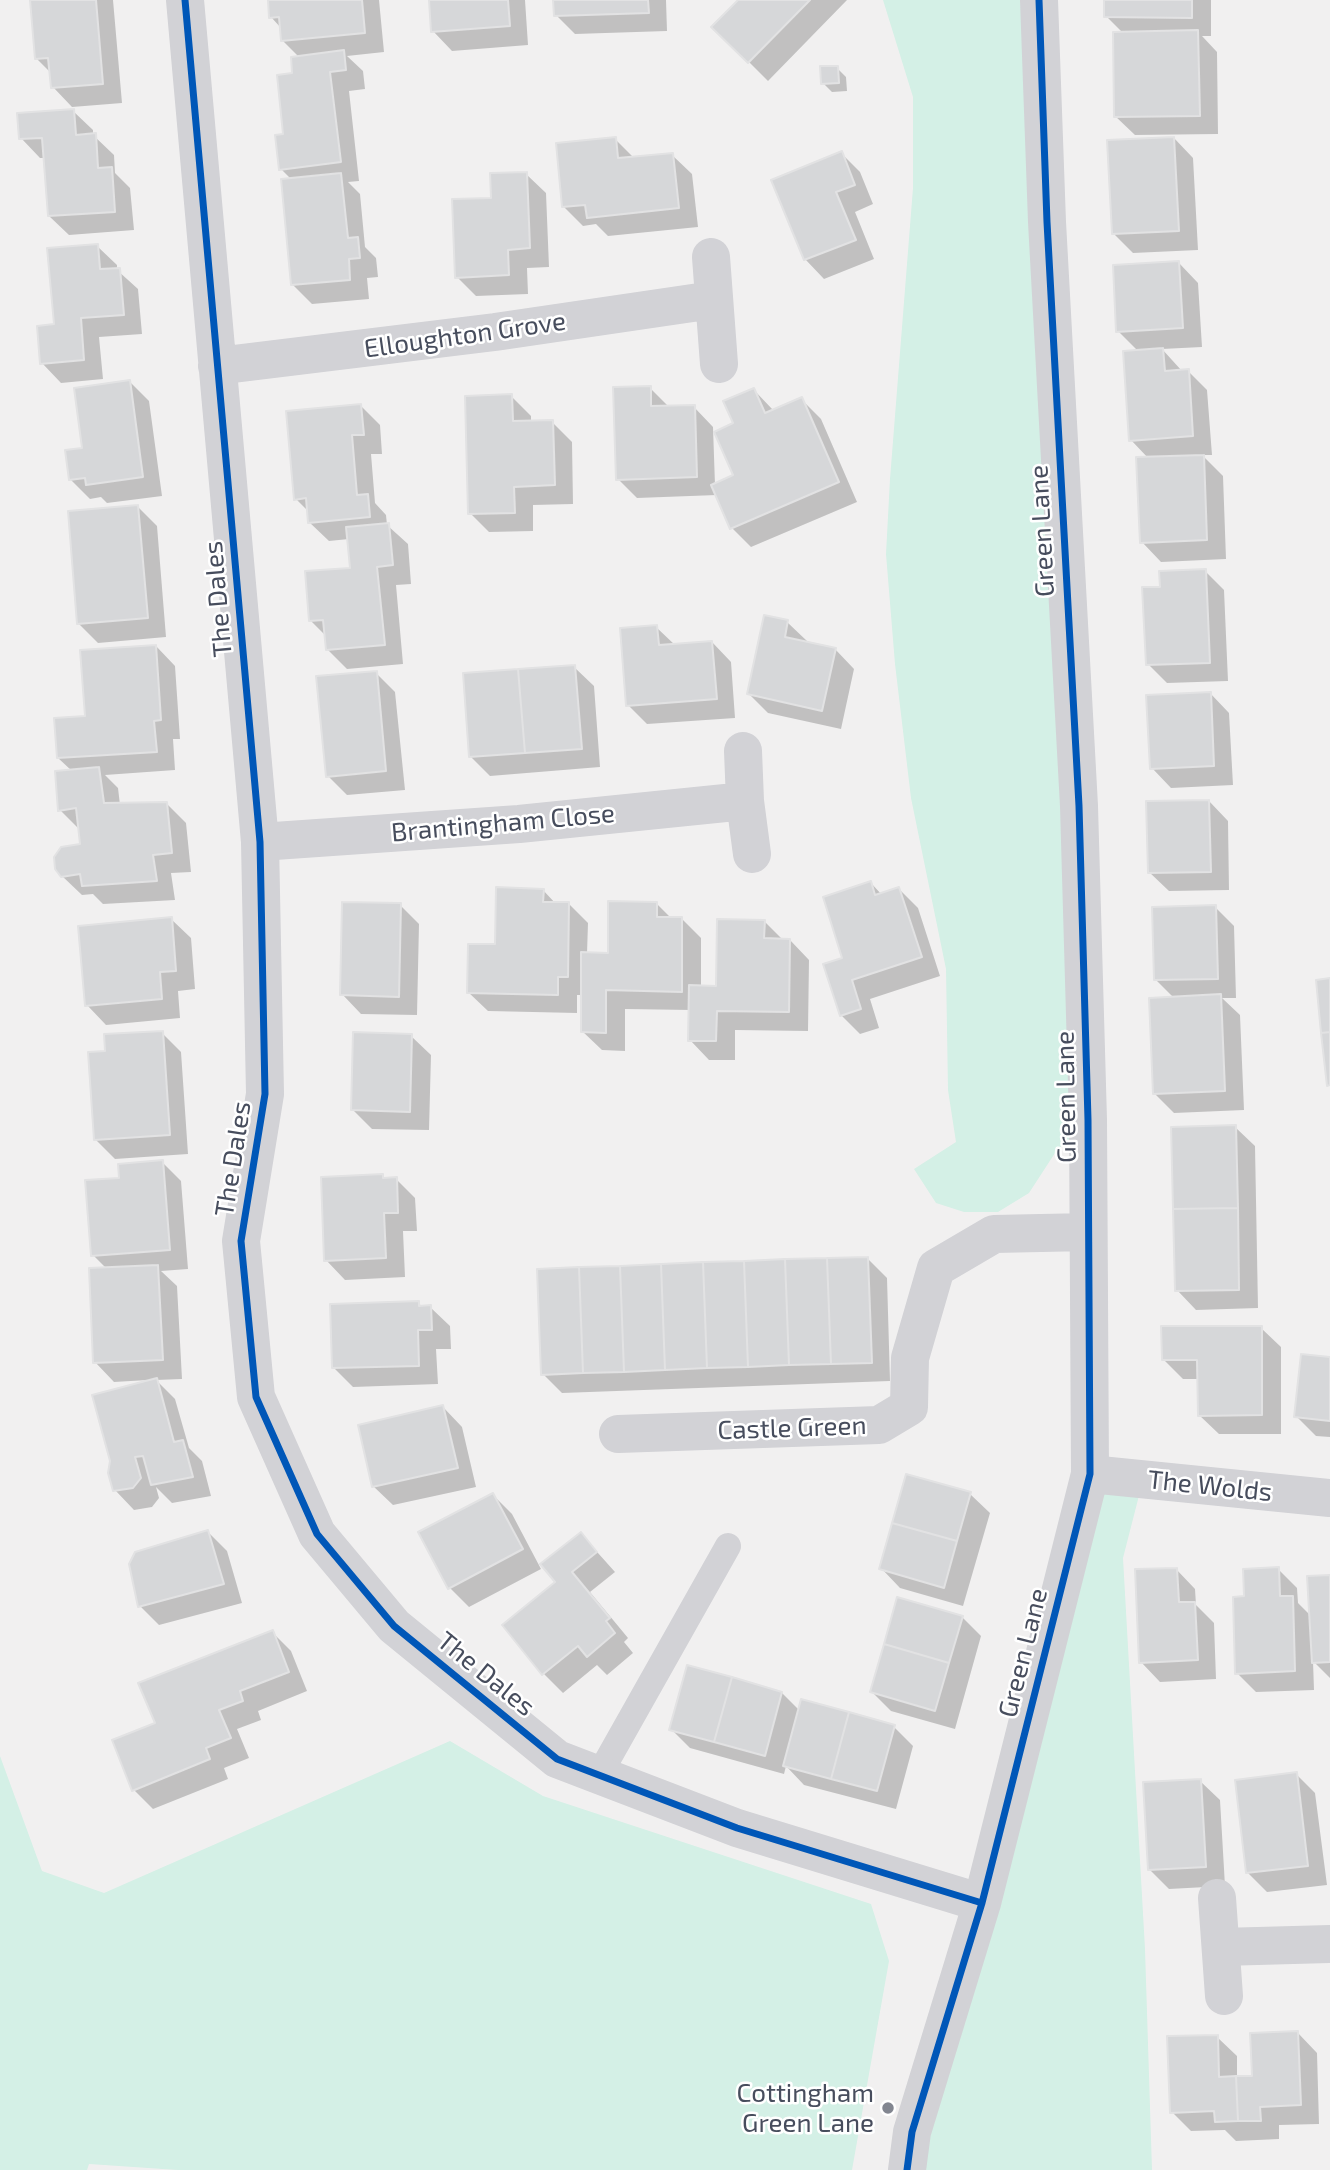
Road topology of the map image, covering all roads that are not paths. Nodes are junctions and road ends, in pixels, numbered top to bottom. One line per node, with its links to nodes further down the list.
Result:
1 (185, 0): 6 (street, The Dales)
2 (1039, 0): 11 (street, Green Lane)
3 (711, 257): 4 (street)
4 (713, 300): 5 (street); 6 (street, Elloughton Grove)
5 (719, 364)
6 (217, 366): 9 (street, The Dales)
7 (743, 751): 8 (street)
8 (745, 801): 9 (street, Brantingham Close); 10 (street)
9 (260, 842): 16 (street, The Dales)
10 (752, 854)
11 (1088, 1232): 12 (street, Castle Green); 13 (street, Green Lane)
12 (618, 1434)
13 (1090, 1474): 14 (street, The Wolds); 18 (street, Green Lane)
14 (1330, 1498)
15 (728, 1546): 16 (lane)
16 (599, 1775): 18 (street, The Dales)
17 (1217, 1898): 20 (street)
18 (982, 1903): 22 (street, Green Lane)
19 (1330, 1944): 20 (street)
20 (1221, 1947): 21 (street)
21 (1224, 1996)
22 (907, 2170)

